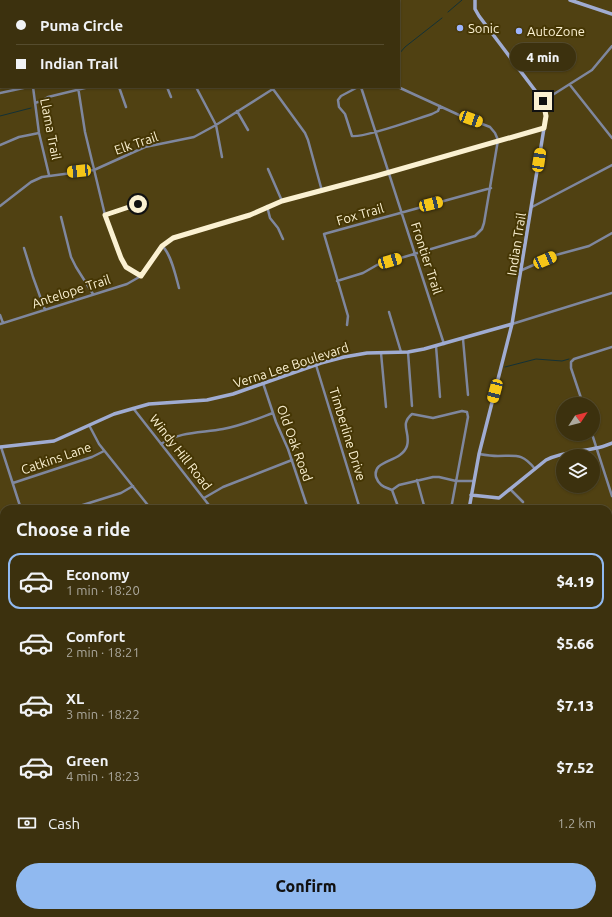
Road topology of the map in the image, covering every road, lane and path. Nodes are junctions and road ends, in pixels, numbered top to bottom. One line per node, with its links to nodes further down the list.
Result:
1 (475, 0): 18 (street)
2 (570, 0): 3 (street)
3 (612, 14)
4 (612, 46): 5 (street)
5 (570, 85): 18 (street); 28 (street)
6 (23, 88): 16 (street)
7 (33, 88): 19 (street, Llama Trail)
8 (78, 88): 19 (street); 34 (street)
9 (119, 88): 21 (street)
10 (167, 88): 17 (street)
11 (197, 88): 23 (street)
12 (274, 88): 22 (street, Elk Trail); 38 (street)
13 (356, 88): 26 (street)
14 (361, 88): 26 (street, Frontier Trail)
15 (400, 88): 20 (street)
16 (0, 93)
17 (171, 97)
18 (543, 101): 24 (street, Indian Trail)
19 (35, 103): 27 (street, Llama Trail)
20 (440, 106): 26 (street); 29 (street)
21 (126, 107)
22 (237, 111): 23 (street, Elk Trail); 25 (street)
23 (216, 125): 31 (street); 34 (street, Elk Trail)
24 (544, 128): 29 (street, Antelope Trail); 43 (street, Indian Trail)
25 (248, 130)
26 (376, 132): 35 (street, Frontier Trail)
27 (39, 133): 30 (street); 36 (street, Llama Trail)
28 (612, 138)
29 (498, 140): 35 (street, Antelope Trail); 37 (street)
30 (0, 145)
31 (222, 157)
32 (612, 165): 43 (street)
33 (268, 169): 40 (street)
34 (94, 170): 36 (street, Elk Trail); 45 (street)
35 (389, 172): 38 (street, Antelope Trail); 44 (street, Frontier Trail)
36 (50, 175): 41 (street, Elk Trail)
37 (491, 188): 44 (street, Fox Trail); 51 (street)
38 (322, 191): 40 (street, Antelope Trail)
39 (144, 198): 45 (street)
40 (282, 201): 42 (street, Antelope Trail)
41 (0, 206)
42 (268, 206): 48 (street); 49 (street, Antelope Trail)
43 (532, 207): 52 (street, Indian Trail)
44 (402, 212): 51 (street, Frontier Trail); 54 (street, Fox Trail)
45 (105, 215): 53 (street)
46 (61, 217): 57 (street)
47 (612, 233): 52 (street)
48 (283, 239)
49 (162, 246): 53 (street, Antelope Trail); 55 (street)
50 (24, 248): 58 (street)
51 (414, 254): 54 (street); 65 (street, Frontier Trail)
52 (522, 270): 62 (street, Indian Trail)
53 (141, 276): 57 (street, Antelope Trail)
54 (337, 282): 63 (street, Fox Trail)
55 (179, 288)
56 (612, 293): 62 (street, Verna Lee Boulevard)
57 (93, 294): 58 (street, Antelope Trail)
58 (45, 310): 61 (street, Antelope Trail)
59 (389, 312): 70 (street)
60 (0, 315): 61 (street)
61 (1, 324)
62 (512, 324): 64 (street, Verna Lee Boulevard); 87 (street, Indian Trail)
63 (347, 325)
64 (463, 339): 65 (street, Verna Lee Boulevard); 73 (street)
65 (444, 344): 66 (street, Verna Lee Boulevard)
66 (436, 346): 68 (street, Verna Lee Boulevard); 74 (street)
67 (612, 347): 75 (street)
68 (408, 352): 70 (street, Verna Lee Boulevard); 76 (street)
69 (381, 353): 70 (street, Verna Lee Boulevard); 71 (street, Verna Lee Boulevard); 77 (street)
70 (401, 353)
71 (316, 365): 72 (street, Verna Lee Boulevard); 106 (street, Timberline Drive)
72 (263, 383): 78 (street, Verna Lee Boulevard); 79 (street, Old Oak Road)
73 (468, 396)
74 (440, 397)
75 (580, 397)
76 (412, 406)
77 (386, 407)
78 (133, 408): 80 (street, Verna Lee Boulevard); 83 (street, Windy Hill Road)
79 (273, 413): 83 (street); 88 (street, Old Oak Road)
80 (89, 425): 84 (street, Verna Lee Boulevard); 86 (street)
81 (594, 441): 85 (street)
82 (612, 443): 85 (street)
83 (161, 444): 99 (street, Windy Hill Road)
84 (0, 447): 93 (street)
85 (596, 448): 89 (street); 98 (street)
86 (104, 450): 93 (street, Catkins Lane); 94 (street)
87 (479, 454): 89 (street); 92 (street, Indian Trail)
88 (292, 460): 99 (street); 105 (street, Old Oak Road)
89 (535, 469): 96 (street)
90 (417, 480): 91 (street); 95 (street); 108 (street)
91 (456, 481): 92 (street); 95 (street); 109 (street)
92 (474, 481): 97 (street, Indian Trail)
93 (13, 483): 101 (street)
94 (133, 486): 102 (street); 103 (street)
95 (392, 490): 107 (street)
96 (511, 490): 97 (street); 100 (street)
97 (472, 495): 110 (street, Indian Trail)
98 (612, 496)
99 (204, 498): 104 (street, Windy Hill Road)
100 (523, 502)
101 (20, 505)
102 (83, 505)
103 (148, 505)
104 (209, 505)
105 (307, 505)
106 (359, 505)
107 (398, 505)
108 (424, 505)
109 (452, 505)
110 (470, 505)

